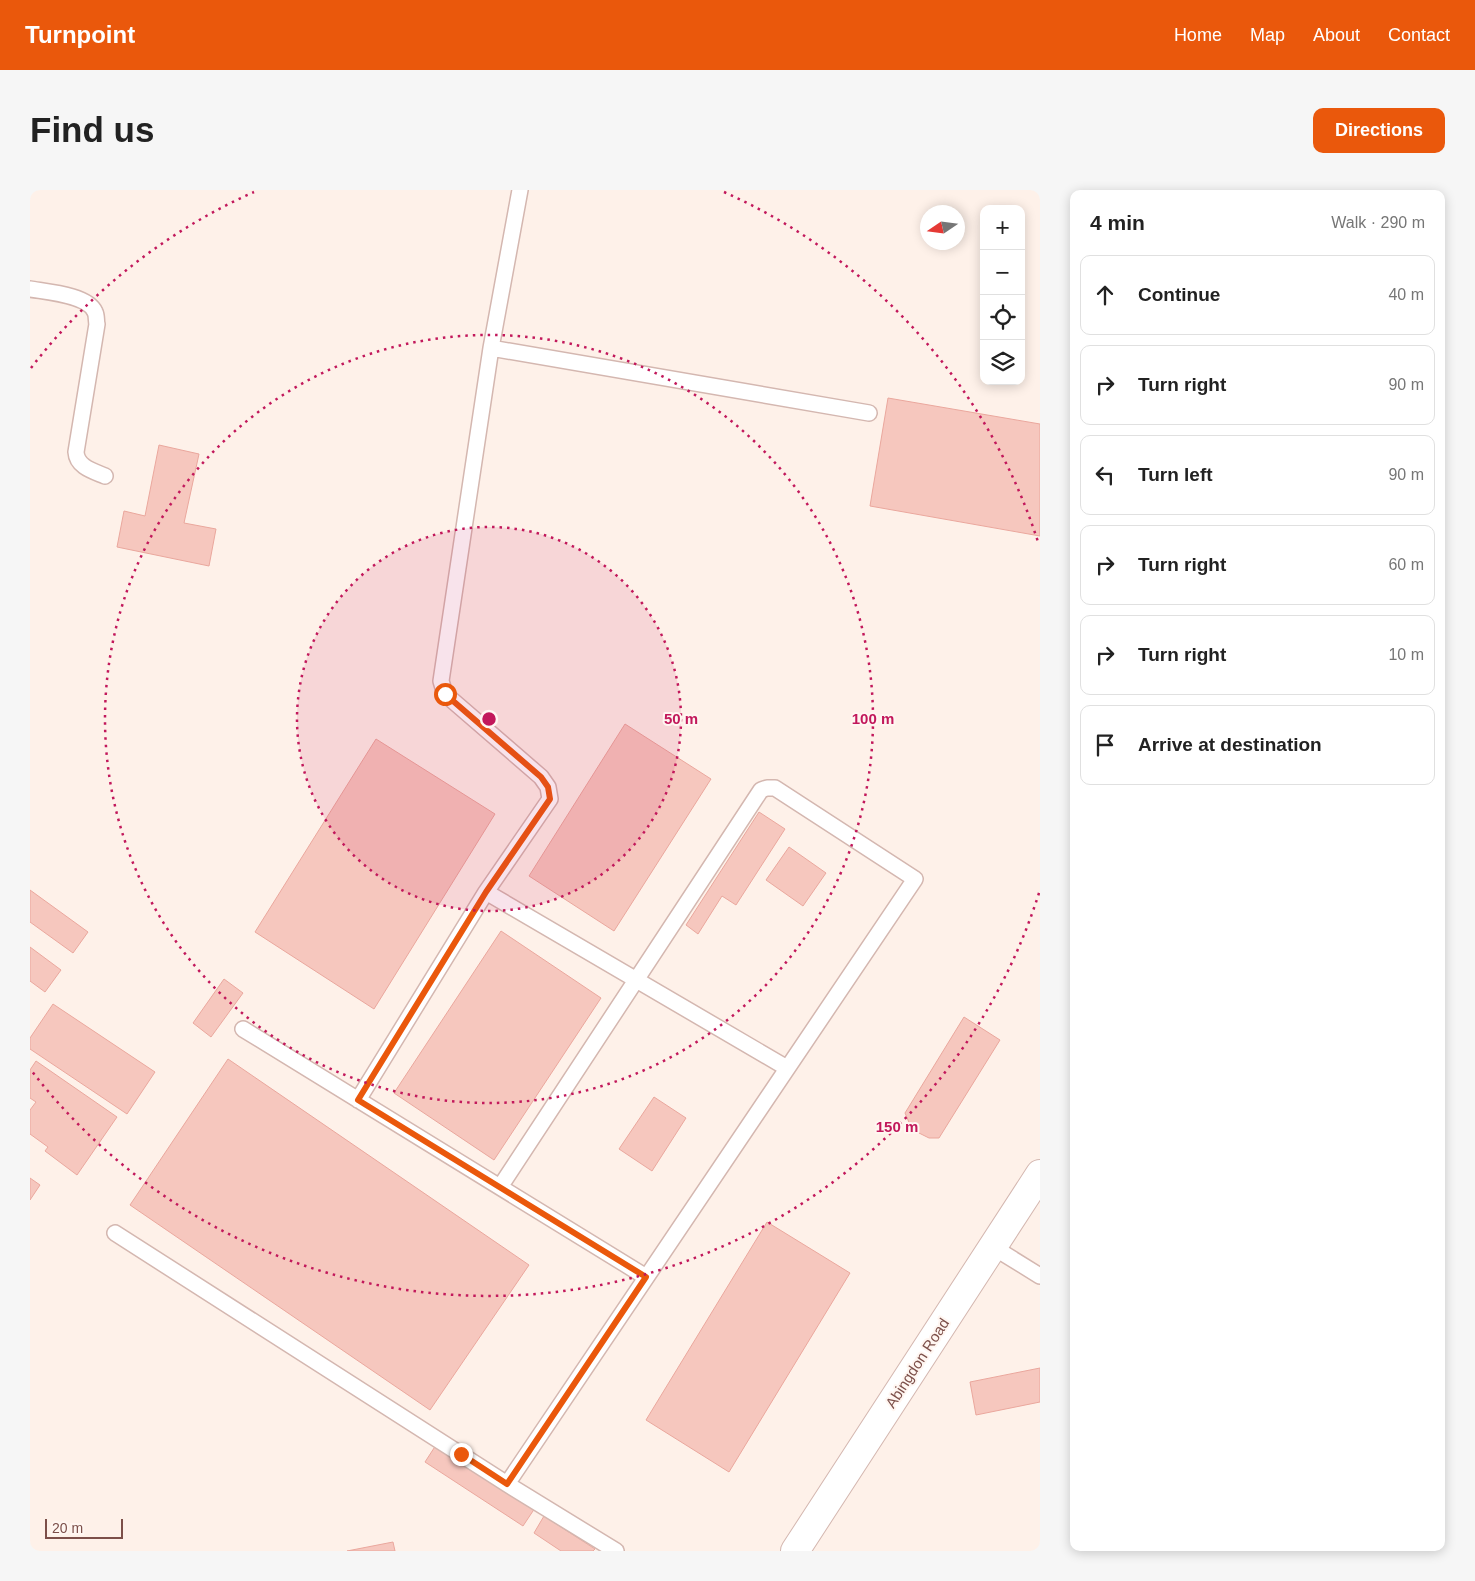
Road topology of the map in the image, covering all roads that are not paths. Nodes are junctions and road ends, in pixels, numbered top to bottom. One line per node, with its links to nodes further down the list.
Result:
1 (520, 190): 3 (lane)
2 (30, 289): 5 (lane)
3 (491, 348): 4 (lane); 6 (lane)
4 (869, 413)
5 (105, 476)
6 (486, 892): 7 (lane); 10 (lane)
7 (636, 980): 9 (lane); 9 (lane); 12 (lane)
8 (243, 1029): 10 (lane)
9 (787, 1068): 16 (lane)
10 (358, 1100): 12 (lane)
11 (1040, 1174): 14 (street, Abingdon Road)
12 (500, 1187): 16 (lane)
13 (115, 1234): 17 (lane)
14 (992, 1247): 15 (lane); 19 (street, Abingdon Road)
15 (1040, 1276)
16 (646, 1277): 17 (lane)
17 (507, 1484): 18 (lane)
18 (616, 1551)
19 (795, 1551)

